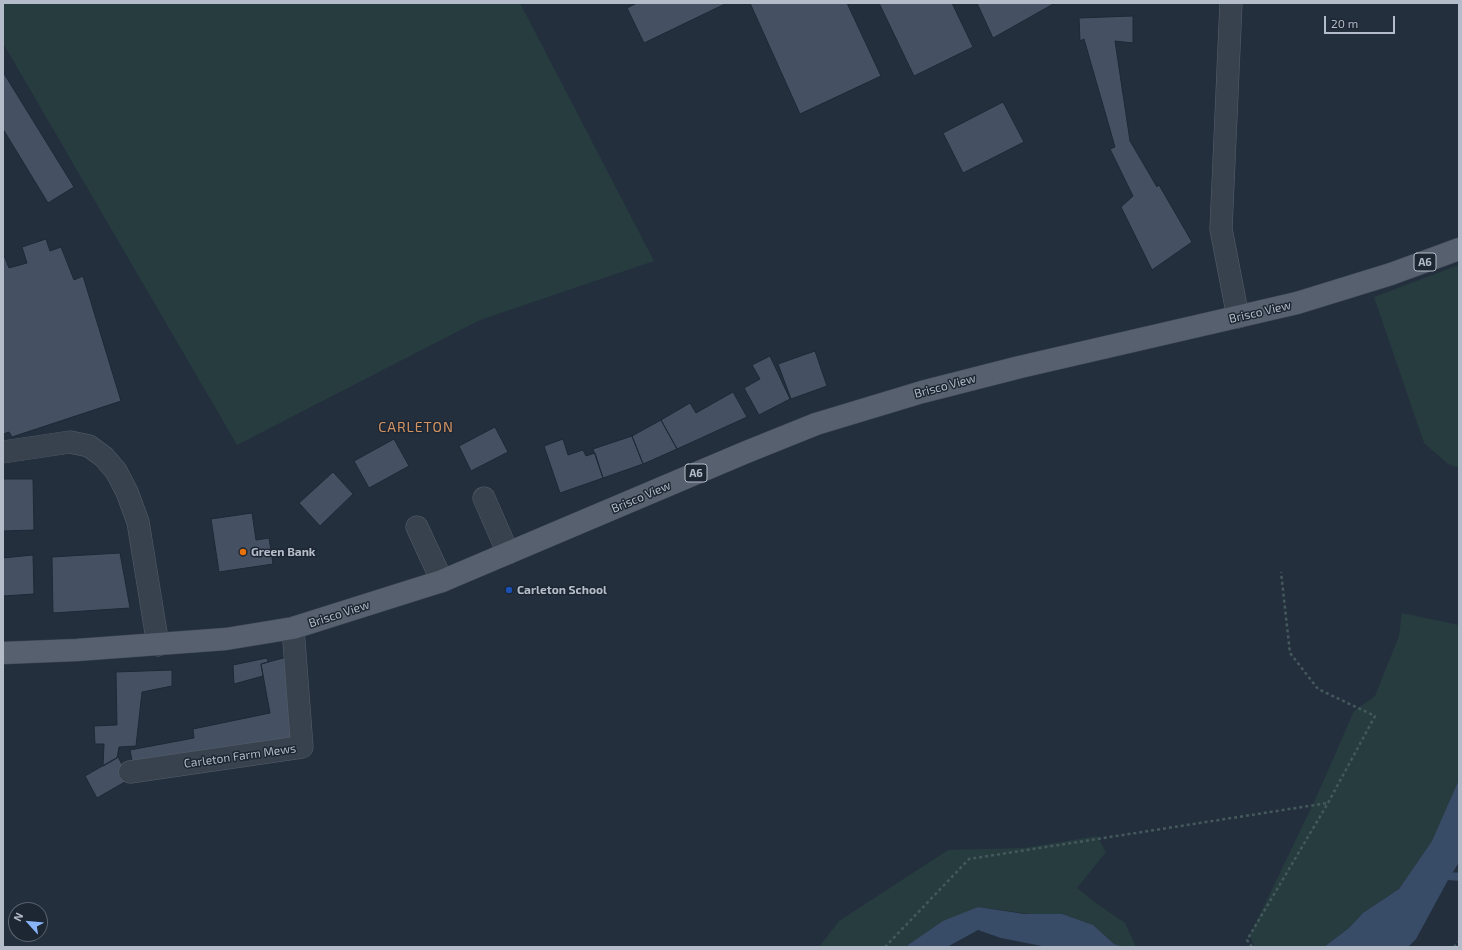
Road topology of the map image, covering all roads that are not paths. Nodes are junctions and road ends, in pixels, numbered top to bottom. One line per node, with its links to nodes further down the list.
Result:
1 (1231, 3): 3 (street)
2 (1459, 249): 3 (main road, Brisco View / A6)
3 (1238, 317): 7 (main road, Brisco View / A6)
4 (3, 452): 10 (street)
5 (484, 498): 7 (street)
6 (417, 527): 8 (street)
7 (508, 553): 8 (main road, Brisco View / A6)
8 (442, 581): 9 (main road, Brisco View / A6)
9 (293, 628): 10 (main road, Brisco View / A6); 12 (street, Carleton Farm Mews)
10 (158, 645): 11 (main road, Brisco View / A6)
11 (3, 653)
12 (130, 772)

